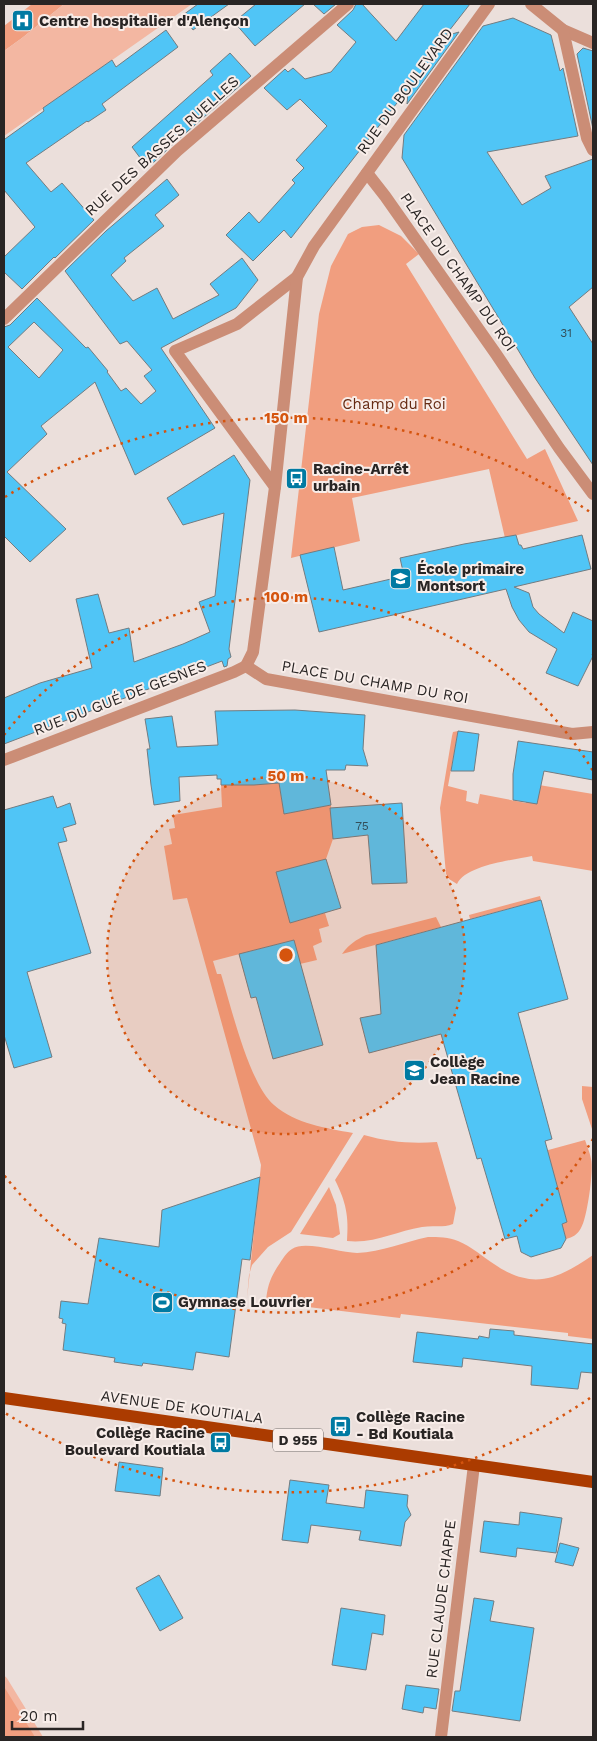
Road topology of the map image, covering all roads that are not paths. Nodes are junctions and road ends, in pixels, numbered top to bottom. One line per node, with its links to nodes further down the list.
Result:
1 (348, 4): 9 (street, RUE DES BASSES RUELLES)
2 (488, 4): 7 (street, RUE DU BOULEVARD)
3 (531, 4): 4 (street)
4 (563, 30): 5 (street); 6 (street)
5 (593, 43)
6 (593, 150)
7 (366, 173): 8 (street); 11 (street, PLACE DU CHAMP DU ROI)
8 (297, 277): 10 (street); 10 (street)
9 (4, 318)
10 (275, 487): 12 (street)
11 (593, 494)
12 (246, 666): 13 (street, PLACE DU CHAMP DU ROI); 14 (street, RUE DU GUÉ DE GESNES)
13 (593, 732)
14 (4, 760)
15 (4, 1398): 16 (main road, AVENUE DE KOUTIALA / D 955)
16 (474, 1465): 17 (main road, AVENUE DE KOUTIALA / D 955); 18 (street, RUE CLAUDE CHAPPE)
17 (593, 1482)
18 (440, 1737)

